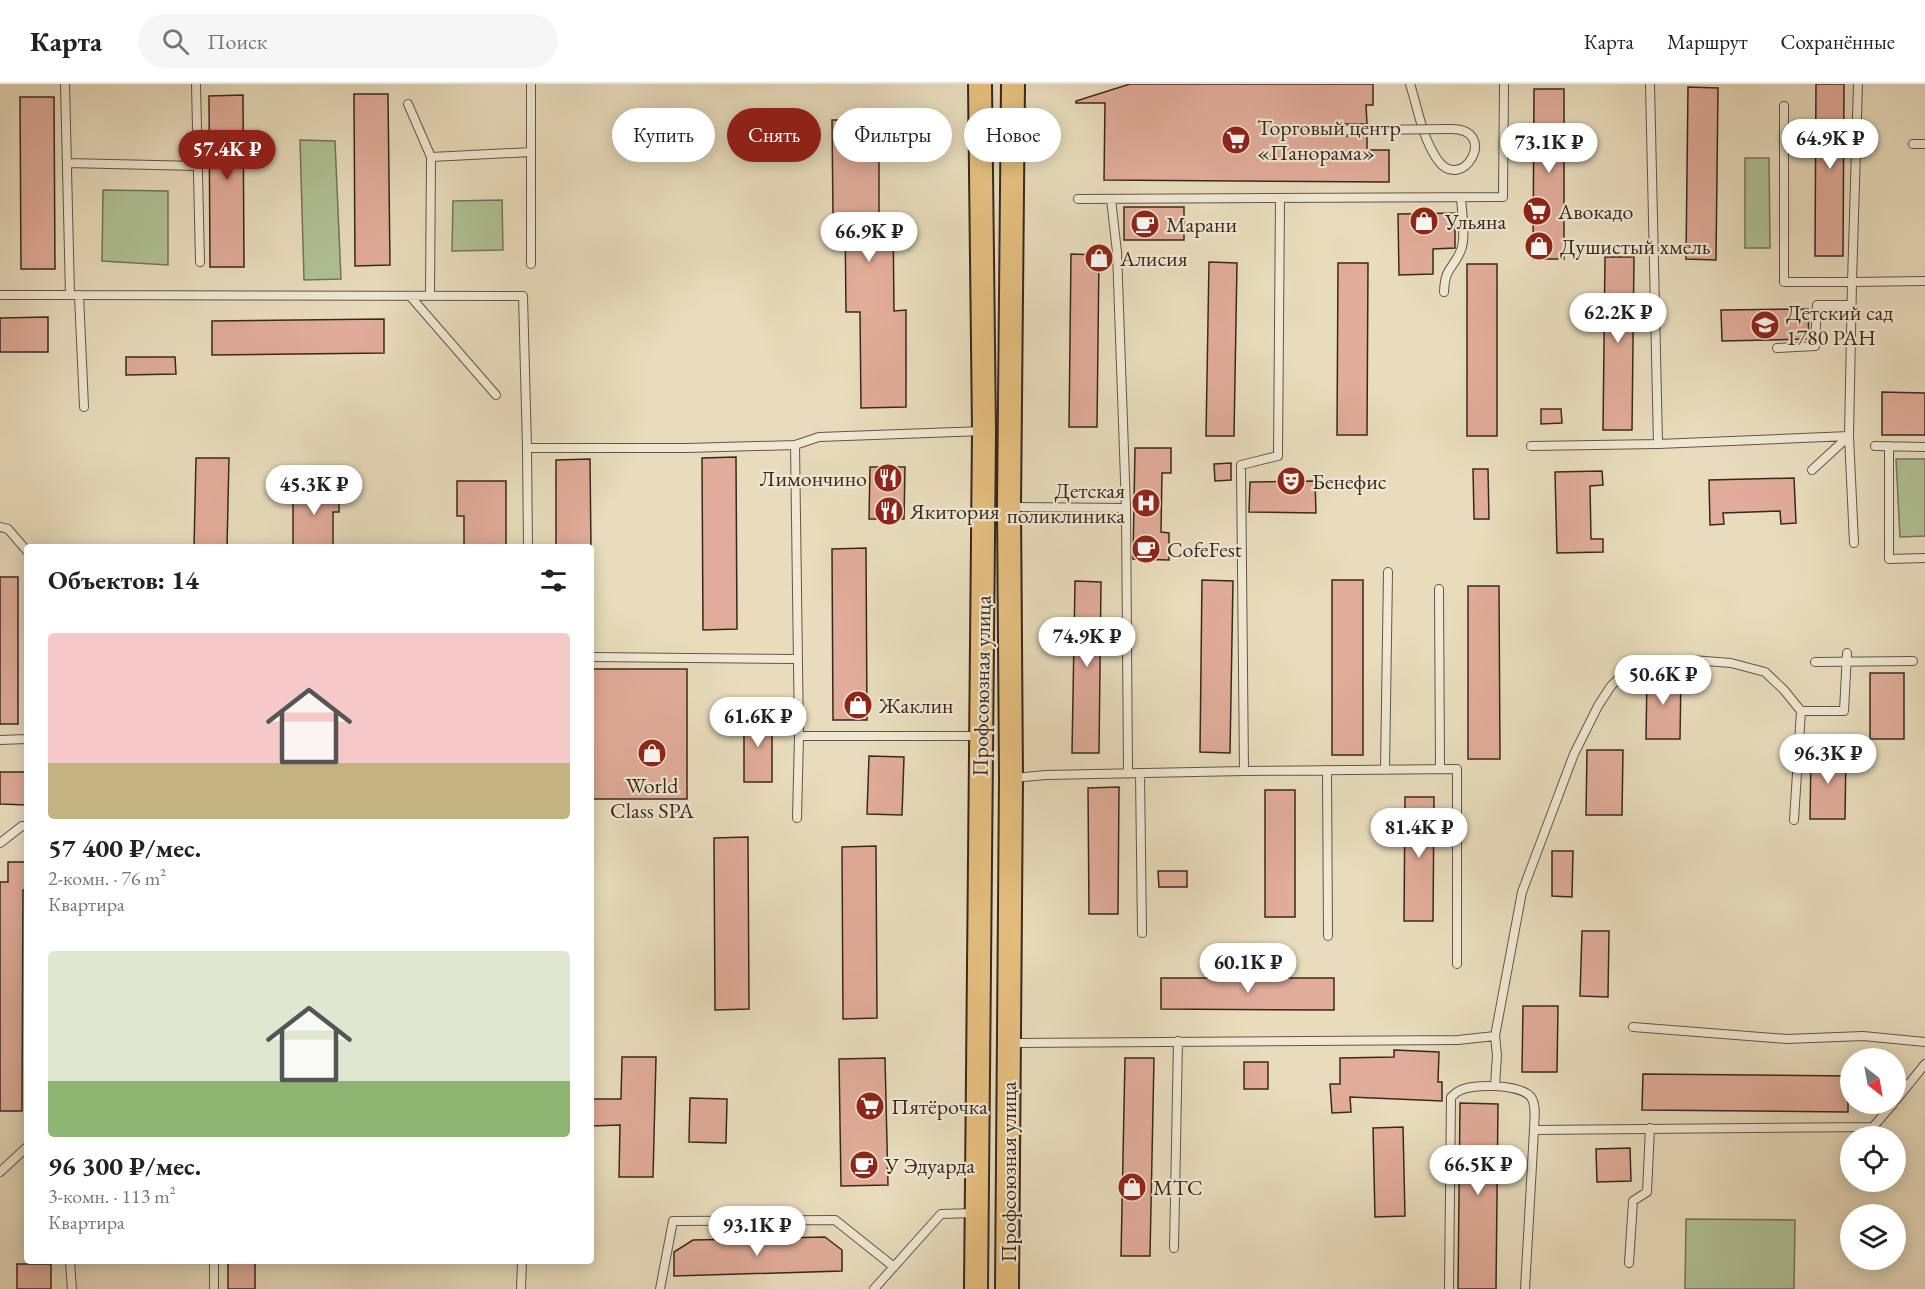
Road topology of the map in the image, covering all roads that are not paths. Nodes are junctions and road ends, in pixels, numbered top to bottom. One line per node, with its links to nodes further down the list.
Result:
1 (65, 84): 17 (lane)
2 (196, 84): 18 (lane)
3 (531, 84): 15 (lane)
4 (980, 84): 37 (main road, Профсоюзная улица)
5 (1013, 84): 47 (main road, Профсоюзная улица)
6 (1410, 84): 12 (lane, bridge)
7 (1503, 84): 20 (lane)
8 (1650, 84): 39 (lane)
9 (1858, 84): 26 (lane)
10 (408, 104): 16 (lane)
11 (1784, 106): 26 (lane)
12 (1346, 130)
13 (1913, 144): 14 (lane)
14 (1925, 144)
15 (531, 152): 16 (lane); 24 (lane)
16 (431, 157): 32 (lane)
17 (67, 163): 18 (lane); 29 (lane)
18 (198, 166): 23 (lane)
19 (1280, 198): 20 (lane); 22 (lane); 72 (lane)
20 (1461, 198): 27 (lane)
21 (1078, 199): 22 (lane)
22 (1111, 199): 48 (lane)
23 (200, 262)
24 (531, 264)
25 (1925, 281): 26 (lane)
26 (1852, 282): 33 (lane)
27 (1444, 292)
28 (0, 294): 29 (lane)
29 (70, 295): 30 (lane)
30 (79, 295): 31 (lane); 36 (lane)
31 (410, 296): 32 (lane); 35 (lane)
32 (430, 296): 45 (lane)
33 (1851, 305): 34 (lane); 38 (lane)
34 (1777, 348)
35 (496, 395)
36 (84, 407)
37 (984, 431): 40 (lane); 64 (main road, Профсоюзная улица)
38 (1849, 436): 39 (lane); 46 (lane); 50 (lane)
39 (1658, 444): 41 (lane)
40 (795, 445): 45 (lane); 58 (lane)
41 (1531, 446)
42 (1875, 446): 43 (lane)
43 (1889, 446): 44 (lane); 53 (lane)
44 (1925, 447)
45 (527, 448): 51 (lane)
46 (1812, 470)
47 (1009, 507): 48 (lane); 75 (main road, Профсоюзная улица)
48 (1126, 508): 74 (lane)
49 (0, 528): 52 (lane)
50 (1854, 543)
51 (528, 544)
52 (24, 548)
53 (1925, 558)
54 (1388, 572): 71 (lane)
55 (1439, 589): 69 (lane)
56 (1847, 653): 61 (lane)
57 (594, 657): 58 (lane)
58 (797, 659): 63 (lane)
59 (1913, 661): 61 (lane)
60 (1815, 662): 61 (lane)
61 (1847, 662): 62 (lane)
62 (1801, 711): 68 (lane); 84 (lane)
63 (799, 736): 64 (lane); 76 (lane)
64 (980, 736): 96 (main road, Профсоюзная улица)
65 (24, 739): 66 (lane)
66 (0, 740)
67 (1821, 743): 68 (lane)
68 (1799, 744): 77 (lane)
69 (1440, 769): 71 (lane); 82 (lane)
70 (1327, 770): 71 (lane); 72 (lane); 81 (lane)
71 (1385, 770)
72 (1244, 771): 73 (lane)
73 (1140, 773): 74 (lane); 80 (lane)
74 (1128, 774): 75 (lane)
75 (1011, 778): 87 (main road, Профсоюзная улица)
76 (797, 818)
77 (1794, 820)
78 (24, 826): 79 (lane)
79 (0, 843)
80 (1142, 933)
81 (1328, 936)
82 (1457, 964)
83 (1632, 1027): 86 (lane)
84 (1495, 1036): 85 (lane); 89 (lane)
85 (1178, 1041): 87 (lane); 97 (lane)
86 (1925, 1042)
87 (1009, 1043): 109 (main road, Профсоюзная улица)
88 (1925, 1064): 90 (lane)
89 (1495, 1086): 93 (lane); 110 (lane)
90 (1906, 1088)
91 (1884, 1114): 92 (lane)
92 (1650, 1128): 93 (lane); 98 (lane)
93 (1533, 1130): 111 (lane)
94 (24, 1151): 95 (lane)
95 (0, 1172)
96 (976, 1213): 102 (lane); 108 (main road, Профсоюзная улица)
97 (1174, 1248)
98 (1629, 1263)
99 (70, 1264): 103 (lane)
100 (214, 1264): 104 (lane)
101 (522, 1264): 105 (lane)
102 (894, 1267): 106 (lane); 107 (lane)
103 (72, 1289)
104 (214, 1289)
105 (520, 1289)
106 (660, 1289)
107 (874, 1289)
108 (976, 1289)
109 (1007, 1289)
110 (1449, 1289)
111 (1525, 1289)

